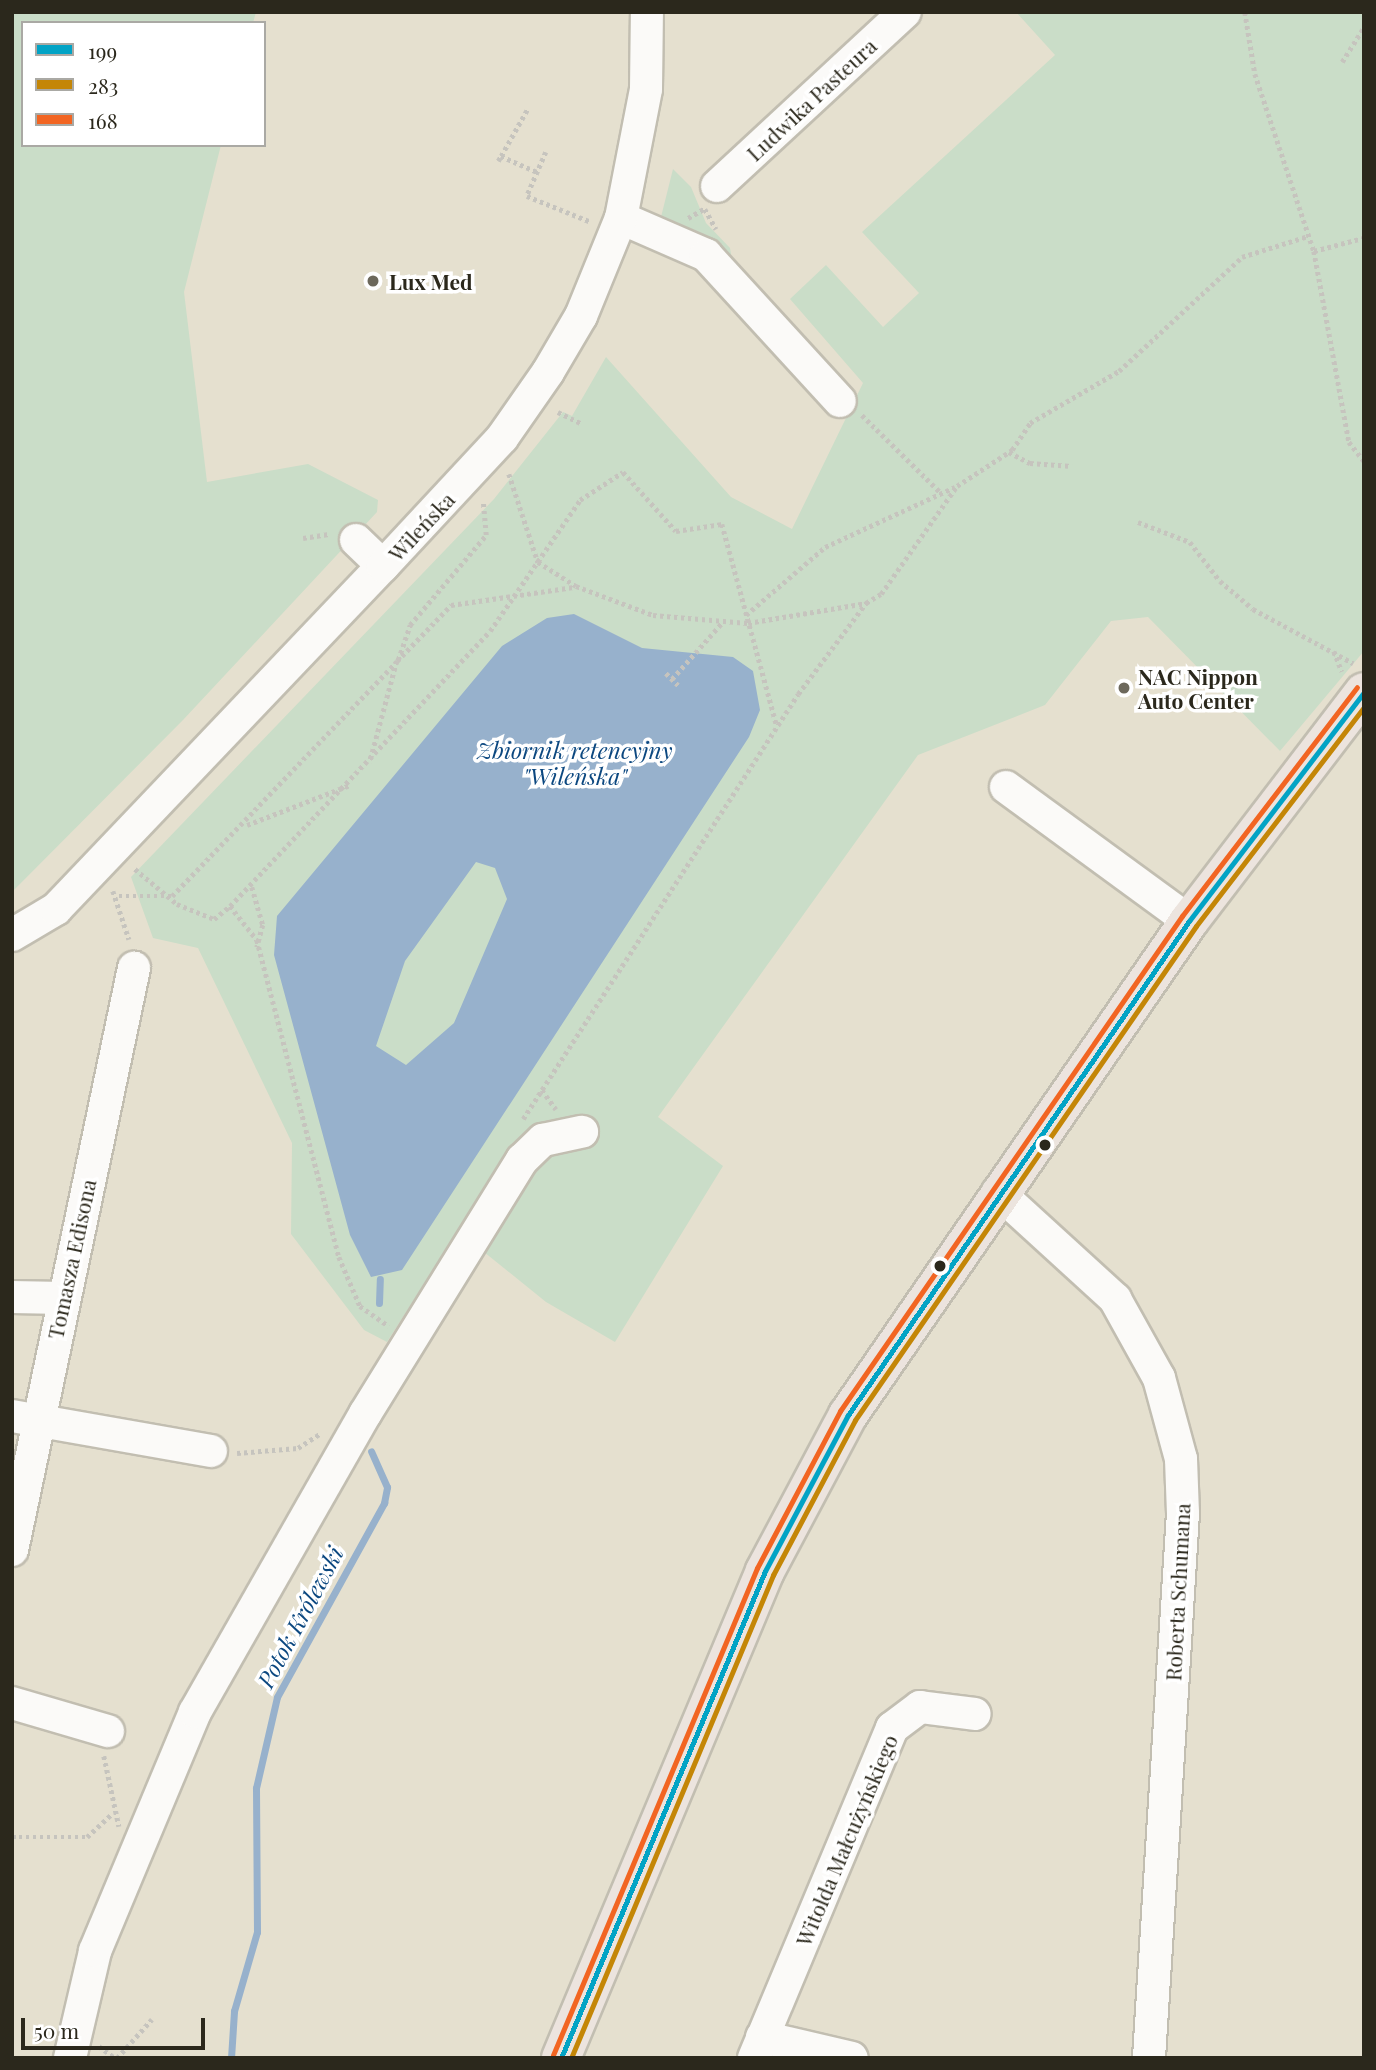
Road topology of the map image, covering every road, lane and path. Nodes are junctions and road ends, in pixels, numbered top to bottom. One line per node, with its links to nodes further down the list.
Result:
1 (647, 12): 10 (street, Wileńska)
2 (905, 12): 9 (street, Ludwika Pasteura)
3 (1245, 15): 13 (path)
4 (1364, 27): 5 (path)
5 (1342, 62)
6 (528, 108): 8 (path)
7 (546, 152): 8 (path)
8 (537, 172): 11 (path)
9 (717, 186): 12 (path)
10 (621, 218): 12 (street); 29 (street, Wileńska)
11 (589, 221)
12 (660, 234): 16 (street)
13 (1308, 236): 15 (path); 19 (path)
14 (1363, 239): 15 (path)
15 (1314, 251): 20 (path)
16 (840, 401): 24 (path)
17 (558, 412): 18 (path)
18 (581, 423)
19 (1009, 452): 21 (path); 23 (path)
20 (1364, 461)
21 (1072, 466)
22 (509, 474): 28 (path)
23 (957, 486): 24 (path); 32 (path)
24 (941, 493): 33 (path)
25 (483, 503): 37 (path)
26 (1138, 522): 36 (path)
27 (356, 540): 29 (street)
28 (538, 562): 30 (path); 31 (path); 33 (path)
29 (383, 566): 54 (street, Wileńska)
30 (576, 586): 31 (path); 35 (path)
31 (517, 595): 37 (path); 43 (path)
32 (866, 603): 34 (path); 42 (path)
33 (746, 615): 34 (path)
34 (748, 623): 35 (path); 42 (path)
35 (721, 624): 39 (path)
36 (1334, 650): 40 (path); 40 (path)
37 (397, 661): 43 (path); 46 (path)
38 (666, 673): 39 (path)
39 (672, 680): 41 (path)
40 (1357, 681): 53 (main road)
41 (680, 687)
42 (777, 726): 57 (path)
43 (369, 763): 44 (path)
44 (352, 785): 46 (path); 48 (path)
45 (1006, 788): 53 (street)
46 (243, 827): 51 (path)
47 (135, 869): 51 (path)
48 (252, 887): 52 (path); 55 (path)
49 (113, 891): 50 (path)
50 (119, 896): 51 (path); 56 (path)
51 (172, 896): 52 (path)
52 (230, 906): 55 (path)
53 (1189, 921): 59 (main road)
54 (12, 935)
55 (257, 948): 63 (path)
56 (132, 954): 61 (street, Tomasza Edisona)
57 (520, 1124)
58 (582, 1132): 65 (street)
59 (998, 1192): 79 (main road); 81 (street, Roberta Schumana)
60 (12, 1297): 61 (street)
61 (62, 1298): 66 (street, Tomasza Edisona)
62 (396, 1315): 63 (path)
63 (389, 1326): 64 (path)
64 (384, 1340)
65 (365, 1414): 67 (path); 77 (street)
66 (25, 1416): 67 (street); 68 (street, Tomasza Edisona)
67 (211, 1451)
68 (12, 1550)
69 (12, 1703): 71 (street)
70 (975, 1714): 76 (street, Witolda Małcużyńskiego)
71 (108, 1731): 72 (path)
72 (112, 1814): 73 (path); 74 (path)
73 (123, 1833)
74 (12, 1837)
75 (152, 2019): 78 (path)
76 (758, 2047): 80 (street, Witolda Małcużyńskiego)
77 (70, 2058)
78 (117, 2058)
79 (561, 2058)
80 (852, 2058)
81 (1149, 2058)

